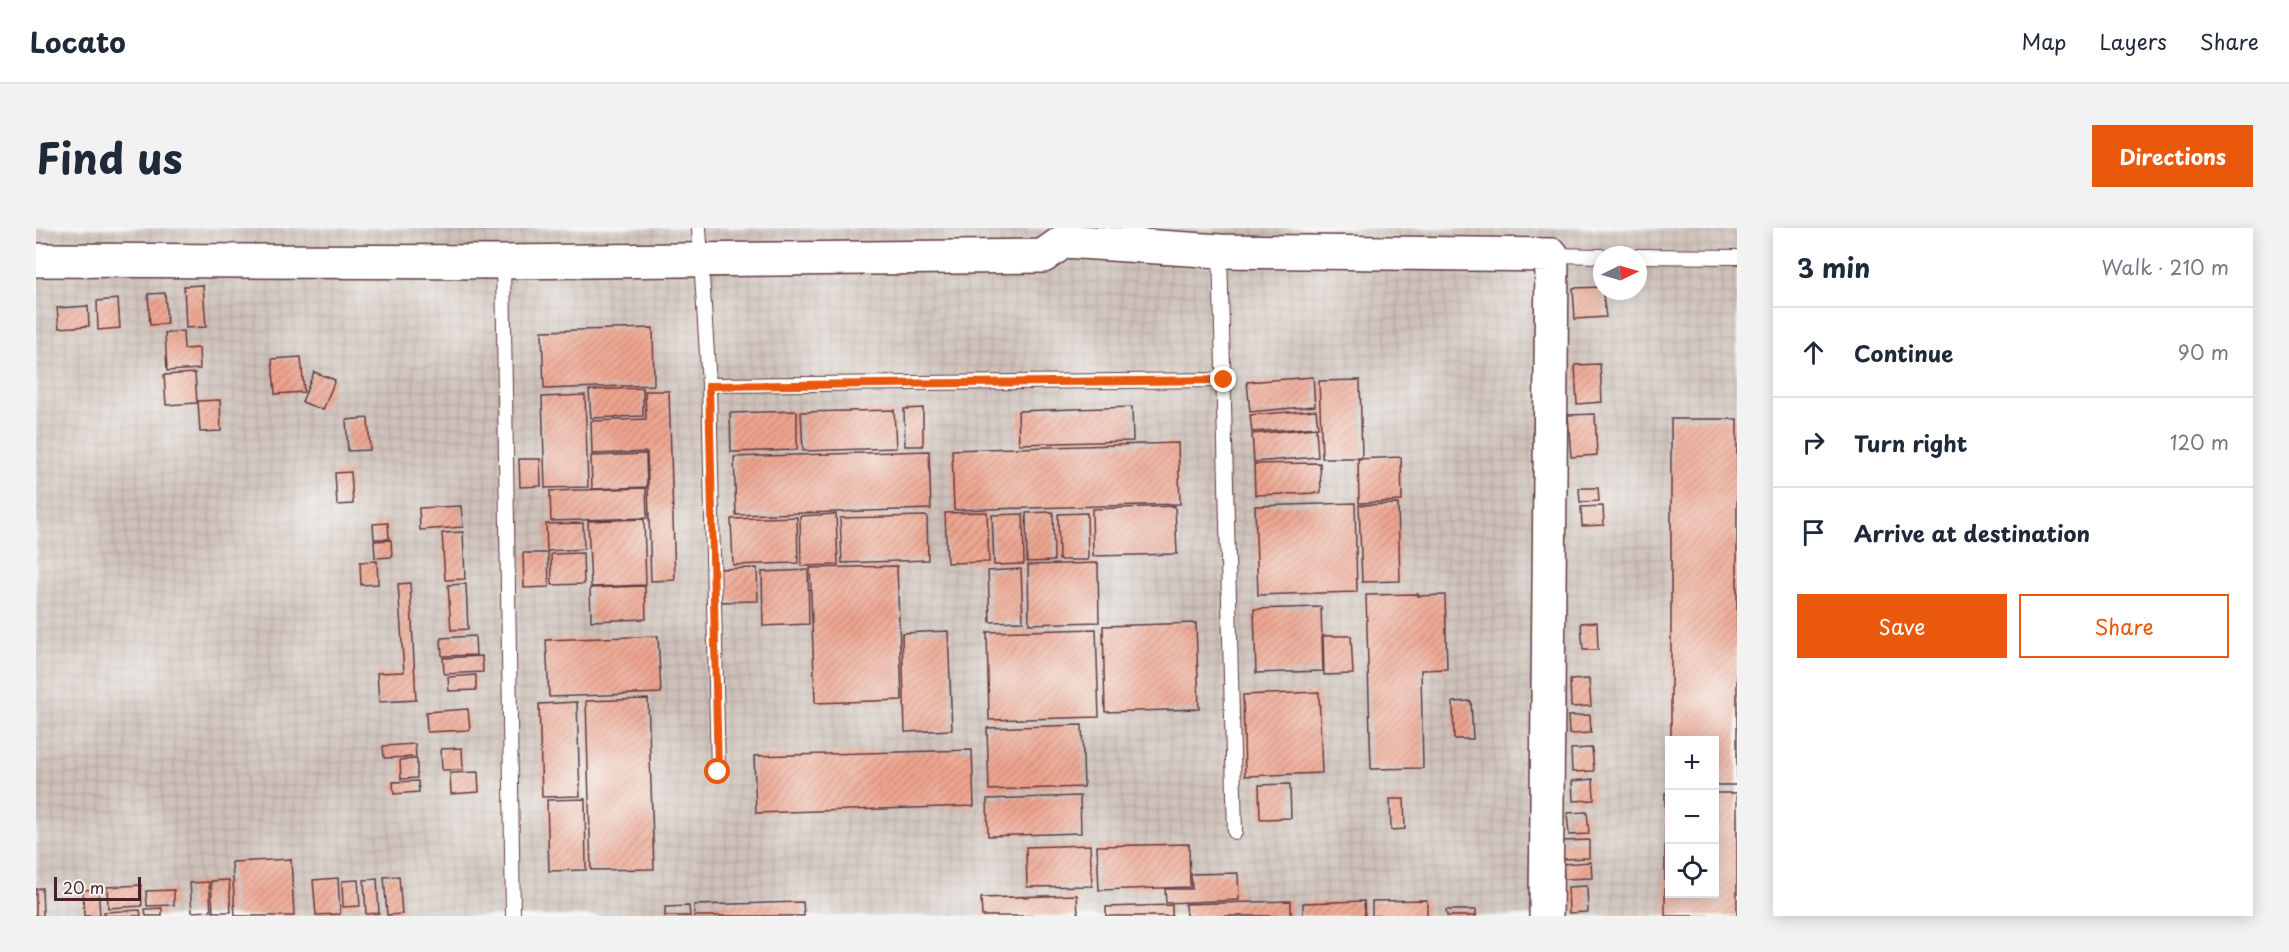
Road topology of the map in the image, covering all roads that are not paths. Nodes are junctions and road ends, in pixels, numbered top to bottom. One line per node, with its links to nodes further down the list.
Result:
1 (699, 228): 9 (lane)
2 (1064, 234): 3 (street); 9 (street)
3 (1220, 251): 4 (street); 11 (lane)
4 (1552, 255): 5 (lane); 16 (street)
5 (1593, 255)
6 (1647, 256): 7 (lane)
7 (1737, 256)
8 (36, 260): 10 (street)
9 (702, 260): 10 (street); 12 (lane)
10 (503, 262): 15 (lane)
11 (1224, 380): 12 (lane); 14 (lane)
12 (709, 386): 13 (lane)
13 (718, 772)
14 (1235, 832)
15 (513, 916)
16 (1546, 916)

